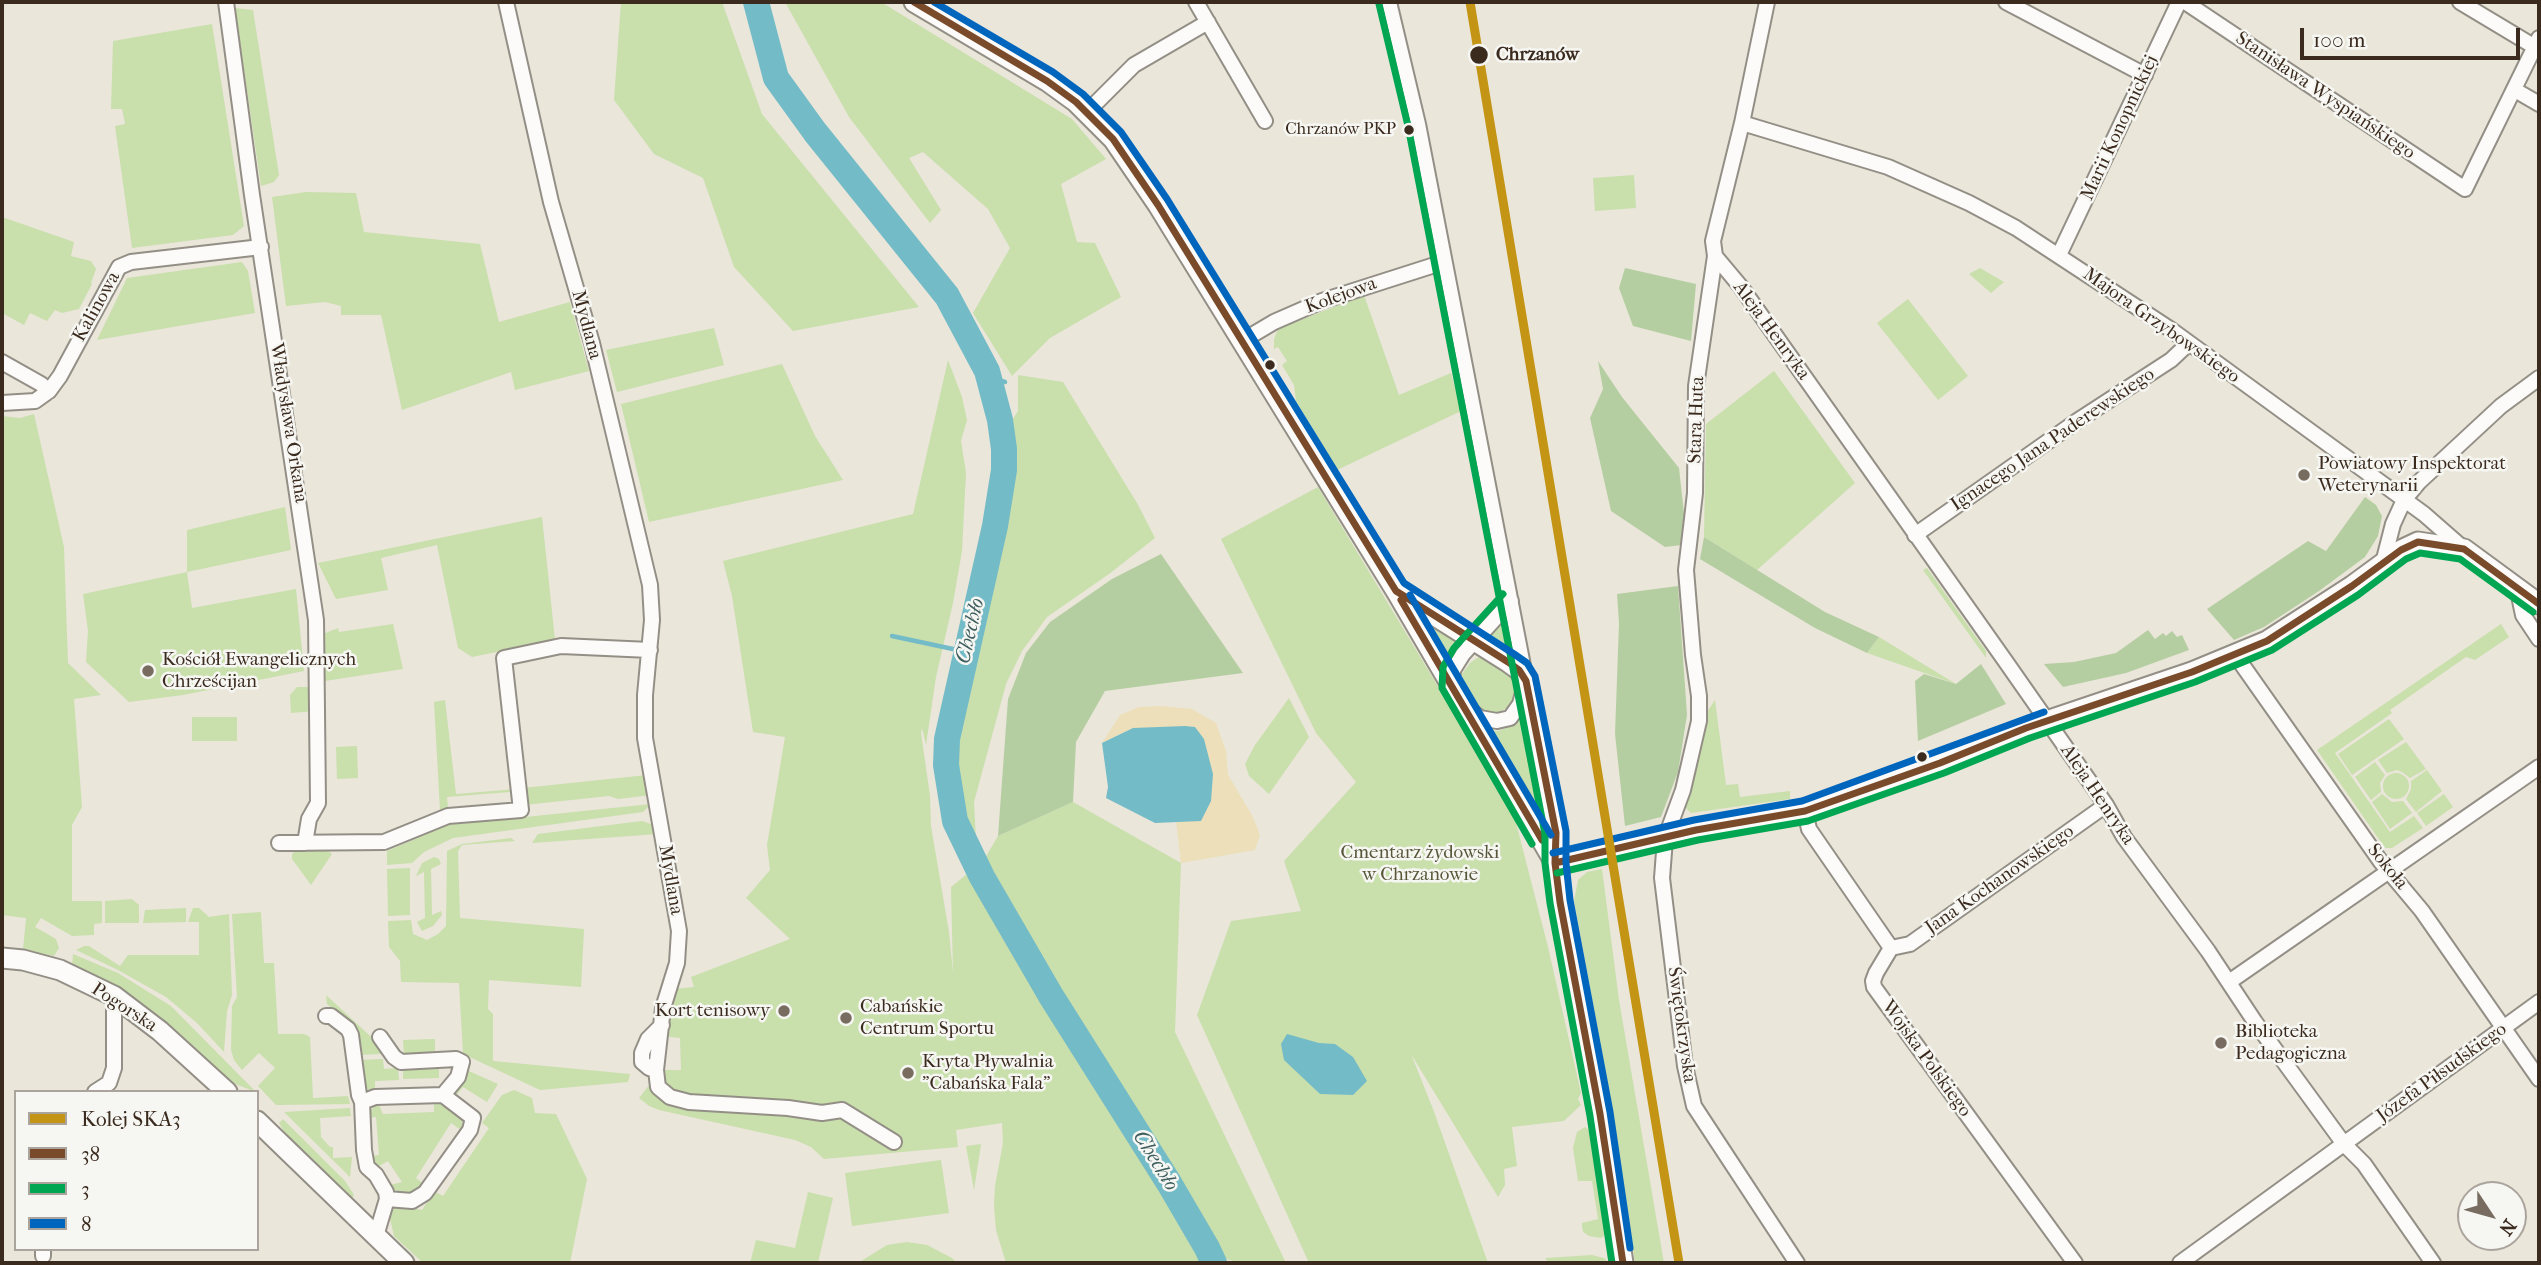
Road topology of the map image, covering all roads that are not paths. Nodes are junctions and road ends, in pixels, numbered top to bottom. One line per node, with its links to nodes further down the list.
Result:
1 (226, 2): 19 (street, Władysława Orkana)
2 (506, 2): 39 (street, Mydlana)
3 (914, 2): 16 (street)
4 (1196, 2): 11 (street)
5 (1389, 2): 22 (street)
6 (1767, 2): 18 (street, Stara Huta)
7 (2006, 2): 13 (street)
8 (2179, 2): 13 (street, Marii Konopnickiej)
9 (2185, 2): 14 (street, Stanisława Wyspiańskiego)
10 (2460, 2): 12 (street)
11 (1208, 22): 16 (street); 17 (street)
12 (2537, 43): 14 (street)
13 (2145, 75): 20 (street, Marii Konopnickiej)
14 (2515, 90): 15 (street)
15 (2539, 104)
16 (1087, 112): 23 (street)
17 (1265, 121)
18 (1742, 123): 20 (street, Majora Grzybowskiego); 21 (street, Stara Huta)
19 (261, 247): 27 (street, Kalinowa); 50 (street, Władysława Orkana)
20 (2059, 255): 24 (street, Majora Grzybowskiego)
21 (1715, 256): 30 (street, Aleja Henryka); 48 (street, Stara Huta)
22 (1444, 262): 23 (street, Kolejowa); 35 (street)
23 (1242, 341): 33 (street)
24 (2189, 343): 29 (street, Majora Grzybowskiego); 30 (street, Ignacego Jana Paderewskiego)
25 (2, 362): 27 (street)
26 (2539, 377): 29 (street)
27 (49, 391): 28 (street)
28 (2, 403)
29 (2404, 500): 31 (street, Majora Grzybowskiego); 32 (street)
30 (1915, 535): 44 (street, Aleja Henryka)
31 (2464, 549): 32 (street); 34 (street, Majora Grzybowskiego)
32 (2384, 563): 40 (street)
33 (1396, 591): 38 (street); 42 (street)
34 (2518, 591): 36 (street, Majora Grzybowskiego); 37 (street)
35 (1511, 601): 38 (street); 41 (street)
36 (2539, 604)
37 (2539, 639)
38 (1476, 642): 41 (street); 42 (street)
39 (650, 650): 50 (street); 67 (street, Mydlana)
40 (2236, 656): 44 (street); 52 (street, Sokoła)
41 (1526, 681): 43 (street); 51 (street)
42 (1452, 687): 43 (street)
43 (1463, 705): 51 (street)
44 (2048, 722): 46 (street, Aleja Henryka); 47 (street)
45 (2539, 767): 52 (street)
46 (2106, 805): 53 (street, Jana Kochanowskiego); 55 (street, Aleja Henryka)
47 (1805, 811): 48 (street); 53 (street)
48 (1665, 839): 51 (street); 73 (street, Świętokrzyska)
49 (279, 842): 50 (street)
50 (305, 843)
51 (1555, 863): 72 (street)
52 (2388, 871): 55 (street); 59 (street, Sokoła)
53 (1891, 948): 74 (street, Wojska Polskiego)
54 (2, 958): 56 (street, Pogorska)
55 (2229, 982): 68 (street, Aleja Henryka)
56 (114, 996): 62 (street); 63 (street, Pogorska)
57 (2539, 1002): 59 (street, Józefa Piłsudskiego)
58 (326, 1016): 65 (street)
59 (2504, 1028): 61 (street, Sokoła); 68 (street, Józefa Piłsudskiego)
60 (380, 1037): 64 (street)
61 (2539, 1079)
62 (98, 1090)
63 (225, 1090)
64 (443, 1095): 65 (street); 69 (street)
65 (362, 1102): 69 (street)
66 (259, 1123): 70 (street)
67 (894, 1142)
68 (2344, 1144): 75 (street, Józefa Piłsudskiego); 76 (street, Aleja Henryka)
69 (387, 1199): 70 (street)
70 (376, 1236): 71 (street)
71 (404, 1263)
72 (1623, 1263)
73 (1797, 1263)
74 (2075, 1263)
75 (2180, 1263)
76 (2433, 1263)

